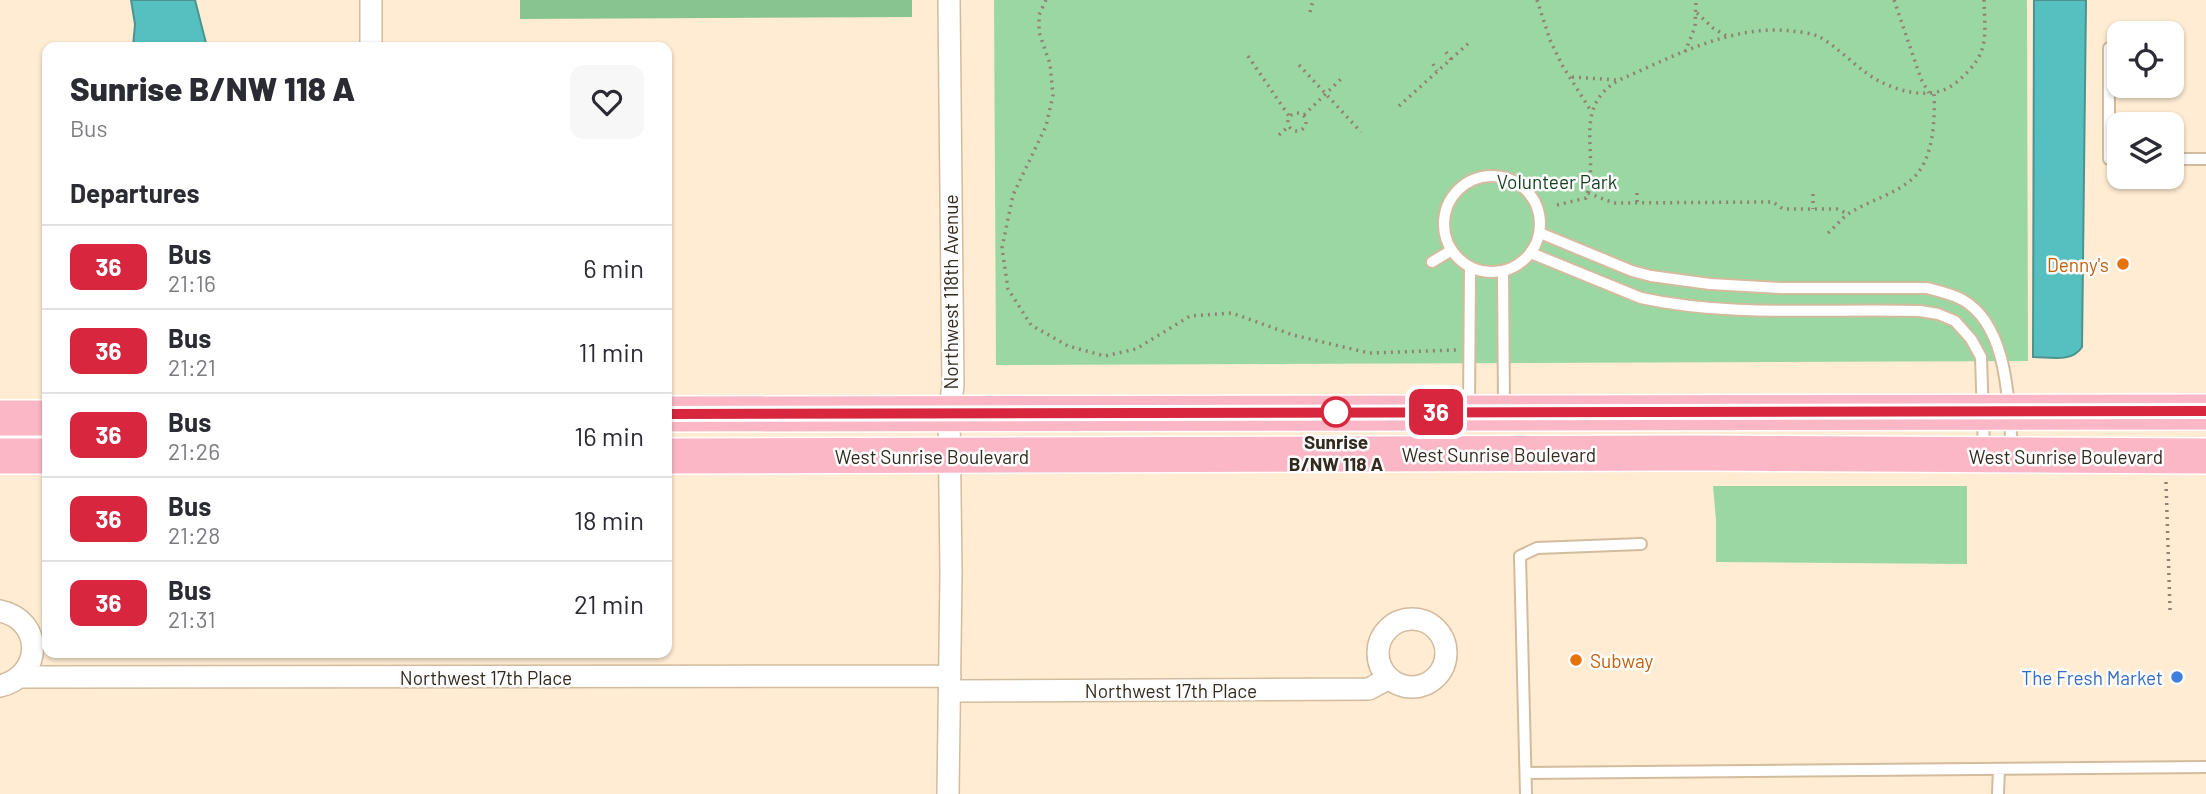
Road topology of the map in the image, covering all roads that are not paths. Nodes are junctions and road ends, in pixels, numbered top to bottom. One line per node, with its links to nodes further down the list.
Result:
1 (371, 0): 3 (street)
2 (949, 0): 12 (street, Northwest 118th Avenue)
3 (371, 42)
4 (2184, 159): 5 (lane)
5 (2206, 159)
6 (1540, 233): 7 (lane); 8 (lane); 16 (lane)
7 (1452, 250): 9 (lane); 10 (lane)
8 (1531, 253): 11 (lane); 16 (lane)
9 (1432, 262)
10 (1470, 267): 11 (lane); 13 (lane)
11 (1503, 271): 14 (lane)
12 (949, 412): 13 (highway); 17 (highway); 23 (street, Northwest 118th Avenue)
13 (1469, 412): 14 (highway)
14 (1504, 412): 16 (highway)
15 (2206, 412): 16 (highway)
16 (1996, 413): 24 (lane); 24 (lane)
17 (672, 414)
18 (0, 418): 19 (highway)
19 (42, 418)
20 (0, 456): 21 (highway)
21 (42, 456)
22 (672, 456): 23 (highway, West Sunrise Boulevard)
23 (949, 456): 24 (highway, West Sunrise Boulevard); 30 (street, Northwest 118th Avenue)
24 (1998, 456): 25 (highway, West Sunrise Boulevard)
25 (2206, 456)
26 (1642, 544): 34 (lane)
27 (0, 611): 28 (street)
28 (21, 677): 30 (street, Northwest 17th Place); 31 (street)
29 (1389, 678): 30 (street, Northwest 17th Place)
30 (950, 684): 35 (street, Northwest 118th Avenue)
31 (0, 686)
32 (2206, 767): 33 (lane)
33 (1998, 769): 34 (lane); 37 (lane)
34 (1526, 773): 36 (lane)
35 (948, 794)
36 (1526, 794)
37 (1998, 794)

